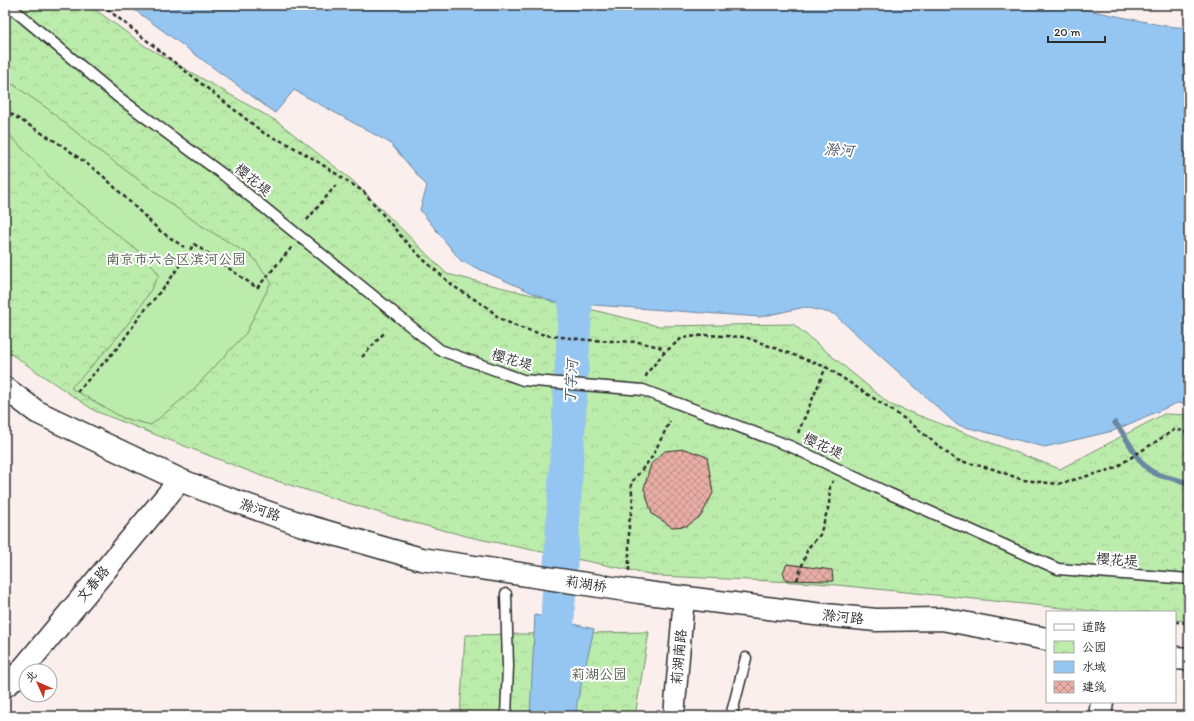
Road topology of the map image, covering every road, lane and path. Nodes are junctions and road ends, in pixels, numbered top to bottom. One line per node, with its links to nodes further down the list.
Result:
1 (8, 5): 13 (lane, 樱花堤)
2 (102, 5): 9 (path)
3 (5, 109): 7 (path)
4 (336, 185): 5 (path)
5 (307, 220)
6 (294, 244): 14 (path)
7 (184, 247)
8 (384, 333): 10 (path)
9 (664, 353): 11 (path); 13 (path)
10 (362, 357)
11 (826, 367): 16 (path); 19 (path)
12 (5, 388): 21 (street, 滁河路)
13 (643, 390): 19 (lane, 樱花堤)
14 (77, 392)
15 (670, 421): 25 (path)
16 (1185, 430): 17 (path); 18 (path)
17 (1189, 431)
18 (1189, 437)
19 (792, 447): 20 (lane, 樱花堤)
20 (852, 475): 23 (lane, 樱花堤); 24 (path)
21 (180, 480): 22 (street, 滁河路); 34 (street, 文春路)
22 (534, 577): 25 (street, 莉湖桥)
23 (1189, 579)
24 (797, 580)
25 (634, 583): 27 (street, 滁河路)
26 (506, 594): 36 (lane)
27 (684, 597): 30 (street, 滁河路); 37 (street, 莉湖南路)
28 (1176, 622): 29 (path)
29 (1189, 623)
30 (1046, 639)
31 (746, 658): 38 (lane)
32 (1176, 658): 33 (street)
33 (1189, 660)
34 (5, 686)
35 (1102, 703): 39 (street)
36 (506, 716)
37 (674, 716)
38 (731, 716)
39 (1100, 716)

